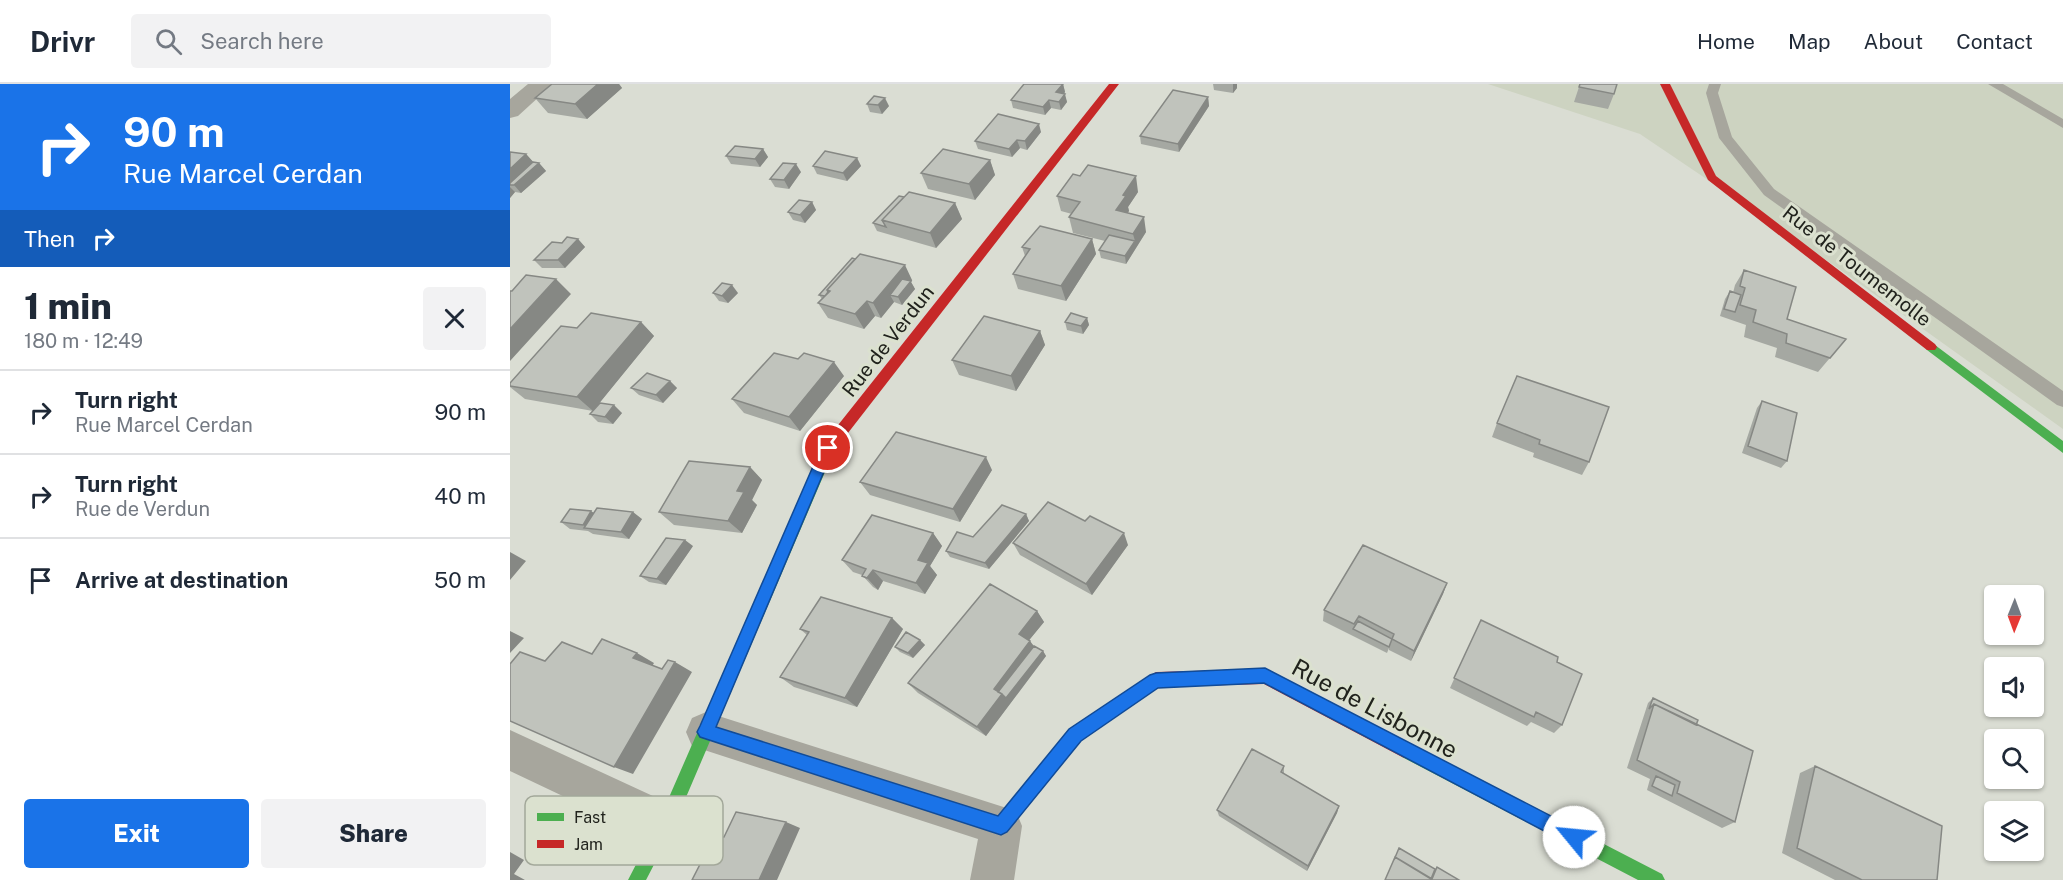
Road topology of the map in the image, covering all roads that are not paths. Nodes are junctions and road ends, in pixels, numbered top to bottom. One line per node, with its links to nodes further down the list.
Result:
1 (542, 84): 6 (street)
2 (1114, 84): 10 (street, Rue de Verdun)
3 (1665, 84): 9 (street, Rue de Toumemolle)
4 (1715, 84): 8 (lane)
5 (1994, 84): 7 (lane)
6 (510, 111)
7 (2063, 124)
8 (2063, 400)
9 (2063, 448)
10 (706, 732): 13 (street, Rue de Verdun); 14 (street)
11 (510, 750): 12 (street)
12 (607, 796)
13 (678, 796)
14 (1001, 826): 17 (street); 18 (street, Rue de Lisbonne)
15 (645, 865): 16 (street, Rue de Verdun)
16 (637, 880)
17 (992, 880)
18 (1656, 880)

